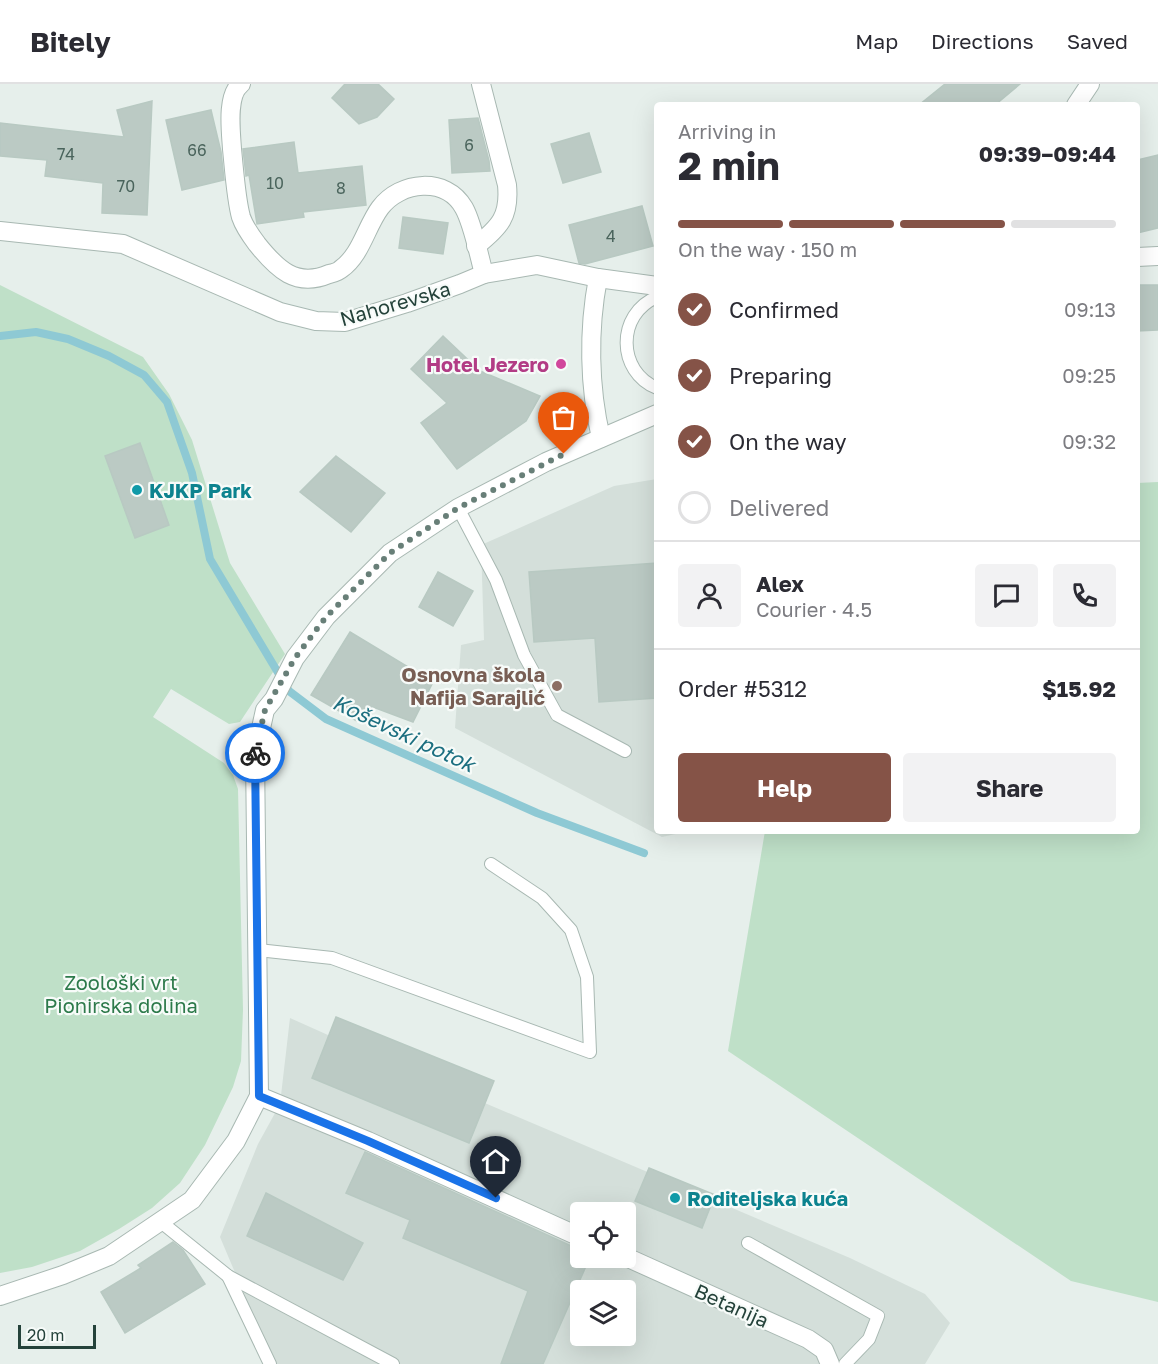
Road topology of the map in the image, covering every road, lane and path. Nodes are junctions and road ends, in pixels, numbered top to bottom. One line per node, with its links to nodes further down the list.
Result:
1 (241, 84): 6 (street)
2 (481, 84): 6 (street)
3 (1090, 84): 4 (street)
4 (1078, 102)
5 (0, 231): 9 (street, Nahorevska)
6 (477, 246): 9 (street)
7 (1158, 256): 8 (street)
8 (1140, 257)
9 (484, 274): 10 (street, Nahorevska)
10 (598, 278): 11 (street, Nahorevska); 15 (street)
11 (654, 285)
12 (654, 298): 13 (lane)
13 (654, 386)
14 (654, 415): 15 (street)
15 (601, 438): 16 (street)
16 (458, 508): 17 (lane); 19 (street)
17 (625, 752)
18 (491, 864): 19 (lane)
19 (258, 950): 20 (street)
20 (259, 1096): 21 (street); 22 (street)
21 (161, 1222): 25 (lane); 26 (street)
22 (570, 1232)
23 (748, 1243): 30 (lane)
24 (636, 1262): 29 (street, Betanija)
25 (228, 1276): 27 (lane); 28 (lane)
26 (0, 1296)
27 (270, 1364)
28 (393, 1364)
29 (830, 1364)
30 (845, 1364)

